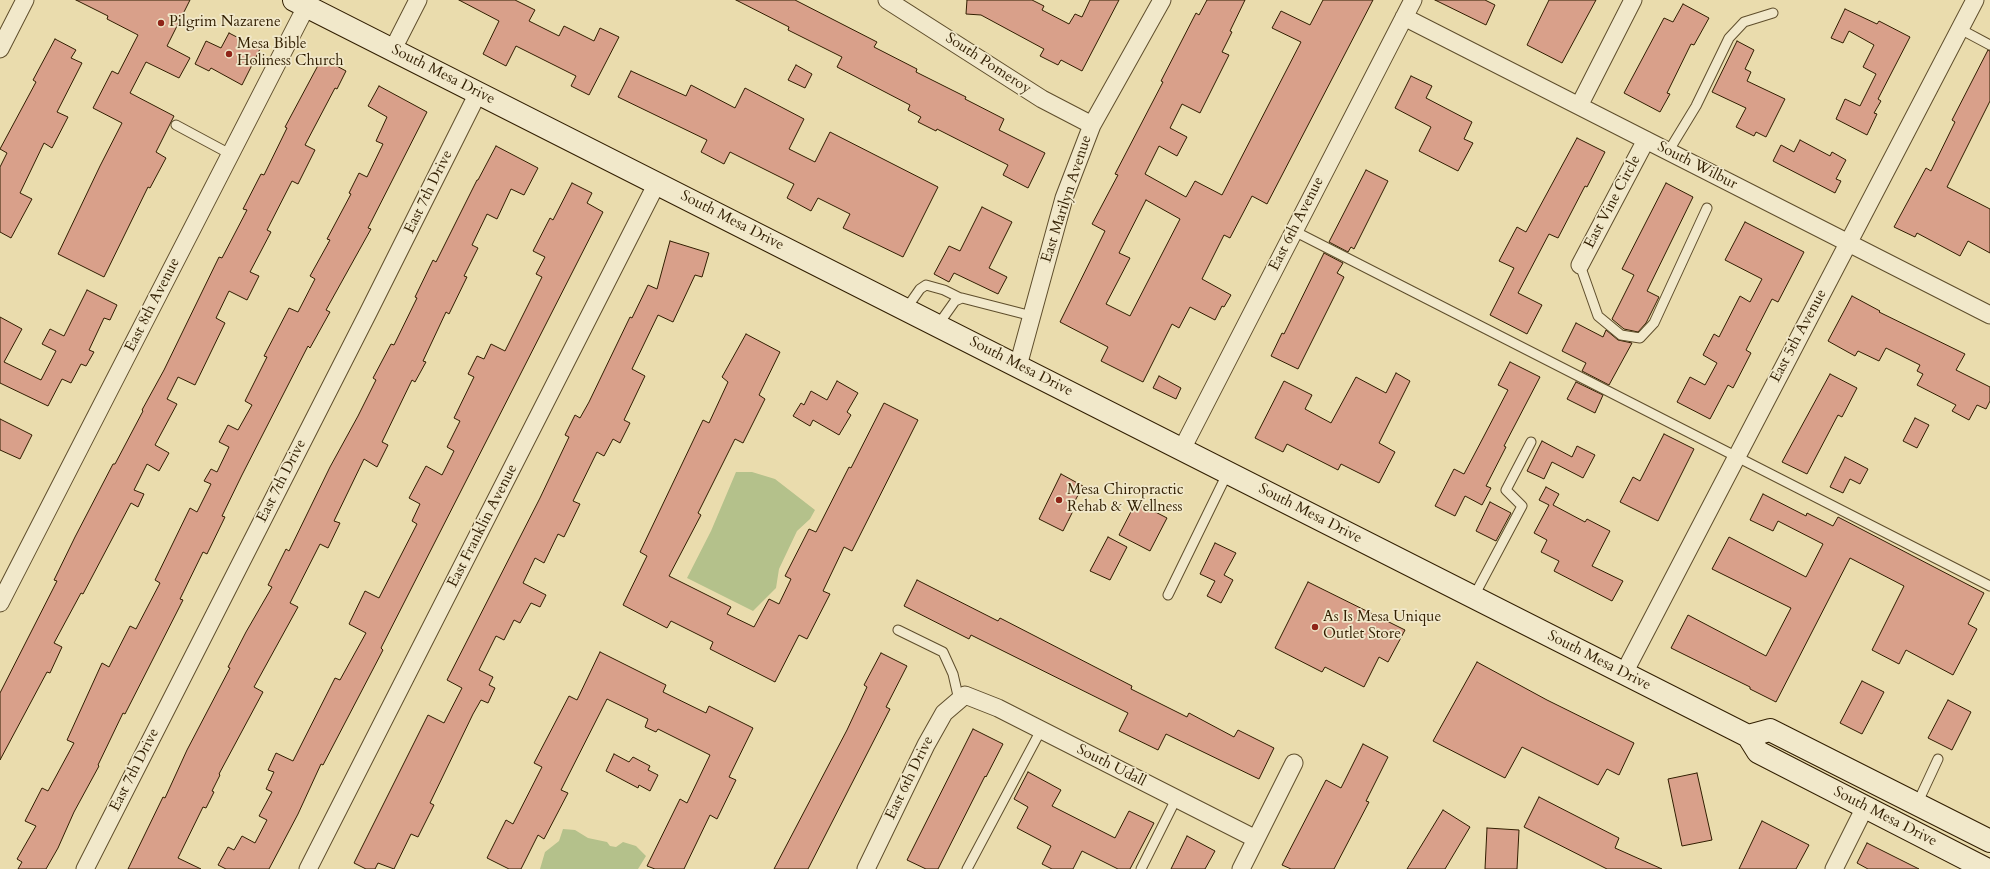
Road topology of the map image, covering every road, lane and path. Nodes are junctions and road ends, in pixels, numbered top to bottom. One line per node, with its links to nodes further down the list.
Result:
1 (25, 0): 13 (street)
2 (418, 0): 14 (street)
3 (1162, 0): 17 (street, East Marilyn Avenue)
4 (1413, 0): 10 (street, East 6th Avenue)
5 (1633, 0): 16 (street)
6 (1975, 0): 11 (street, East 5th Avenue)
7 (897, 2): 17 (street, South Pomeroy)
8 (300, 3): 14 (main road, South Mesa Drive); 21 (street, East 8th Avenue)
9 (1773, 13): 20 (lane)
10 (1404, 17): 16 (street, South Wilbur); 24 (street, East 6th Avenue)
11 (1960, 29): 12 (lane); 25 (street, East 5th Avenue)
12 (1990, 45)
13 (0, 49)
14 (393, 49): 15 (main road, South Mesa Drive)
15 (478, 93): 22 (main road, South Mesa Drive); 53 (street, East 7th Drive)
16 (1578, 106): 19 (street, South Wilbur)
17 (1092, 125): 30 (street, East Marilyn Avenue)
18 (176, 126): 21 (lane)
19 (1646, 140): 20 (street, South Wilbur); 26 (street, East Vine Circle)
20 (1668, 152): 25 (street, South Wilbur)
21 (230, 154): 40 (street, East 8th Avenue)
22 (657, 183): 28 (main road, South Mesa Drive); 54 (street, East Franklin Avenue)
23 (1707, 208): 26 (lane)
24 (1294, 231): 34 (street, East 6th Avenue); 35 (lane)
25 (1848, 243): 29 (street, South Wilbur); 35 (street, East 5th Avenue)
26 (1580, 265)
27 (960, 298): 28 (lane); 30 (lane); 31 (lane)
28 (906, 309): 31 (main road, South Mesa Drive)
29 (1990, 315)
30 (1032, 316): 32 (street, East Marilyn Avenue)
31 (938, 325): 32 (main road, South Mesa Drive)
32 (1018, 366): 34 (main road, South Mesa Drive)
33 (1531, 442): 39 (lane)
34 (1182, 449): 36 (main road, South Mesa Drive)
35 (1737, 456): 37 (lane); 42 (street, East 5th Avenue)
36 (1228, 472): 38 (lane); 39 (main road, South Mesa Drive)
37 (1990, 586)
38 (1168, 595)
39 (1473, 598): 42 (main road, South Mesa Drive)
40 (0, 603)
41 (898, 630): 43 (lane)
42 (1624, 673): 45 (main road, South Mesa Drive)
43 (962, 698): 44 (street, South Udall); 55 (street, East 6th Drive)
44 (1041, 730): 48 (street, South Udall); 56 (lane)
45 (1748, 736): 49 (main road, South Mesa Drive); 50 (main road, South Mesa Drive)
46 (1938, 759): 49 (lane)
47 (1294, 763): 51 (street)
48 (1176, 799): 51 (street, South Udall); 57 (lane)
49 (1917, 804): 52 (main road, South Mesa Drive)
50 (1866, 807): 59 (street); 60 (main road, South Mesa Drive)
51 (1256, 839): 58 (street)
52 (1990, 841)
53 (84, 869)
54 (308, 869)
55 (866, 869)
56 (967, 869)
57 (1141, 869)
58 (1241, 869)
59 (1834, 869)
60 (1986, 869)

